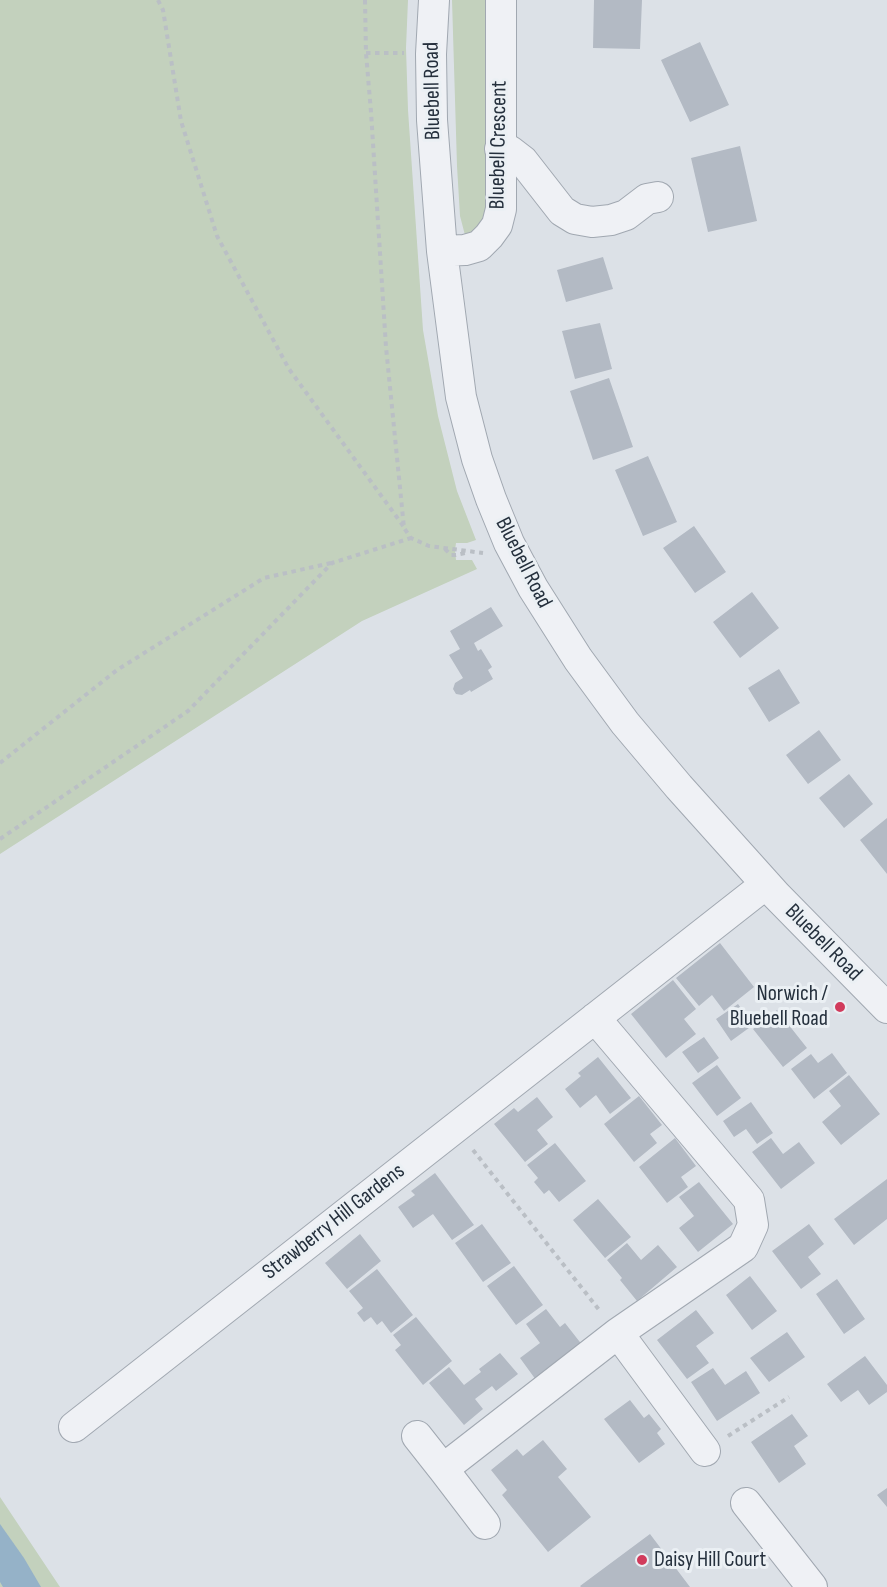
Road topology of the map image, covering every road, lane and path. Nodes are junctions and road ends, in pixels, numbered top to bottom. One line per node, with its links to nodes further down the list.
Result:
1 (158, 0): 10 (path)
2 (365, 0): 5 (path)
3 (434, 0): 9 (street, Bluebell Road)
4 (501, 0): 7 (street, Bluebell Crescent)
5 (366, 53): 6 (path); 10 (path)
6 (412, 53)
7 (500, 149): 8 (street); 9 (street, Bluebell Crescent)
8 (658, 197)
9 (442, 251): 16 (street, Bluebell Road)
10 (404, 528): 11 (path)
11 (411, 538): 12 (path); 13 (path)
12 (468, 551)
13 (332, 563): 14 (path); 15 (path)
14 (0, 764)
15 (0, 839)
16 (766, 884): 17 (street, Bluebell Road); 18 (street, Strawberry Hill Gardens)
17 (887, 1008)
18 (595, 1018): 20 (street); 22 (street, Strawberry Hill Gardens)
19 (471, 1148): 20 (path)
20 (618, 1333): 24 (street); 25 (street)
21 (789, 1397): 24 (path)
22 (74, 1427)
23 (417, 1436): 25 (street)
24 (705, 1451)
25 (443, 1469): 27 (street)
26 (746, 1503): 28 (street)
27 (485, 1524)
28 (812, 1587)

